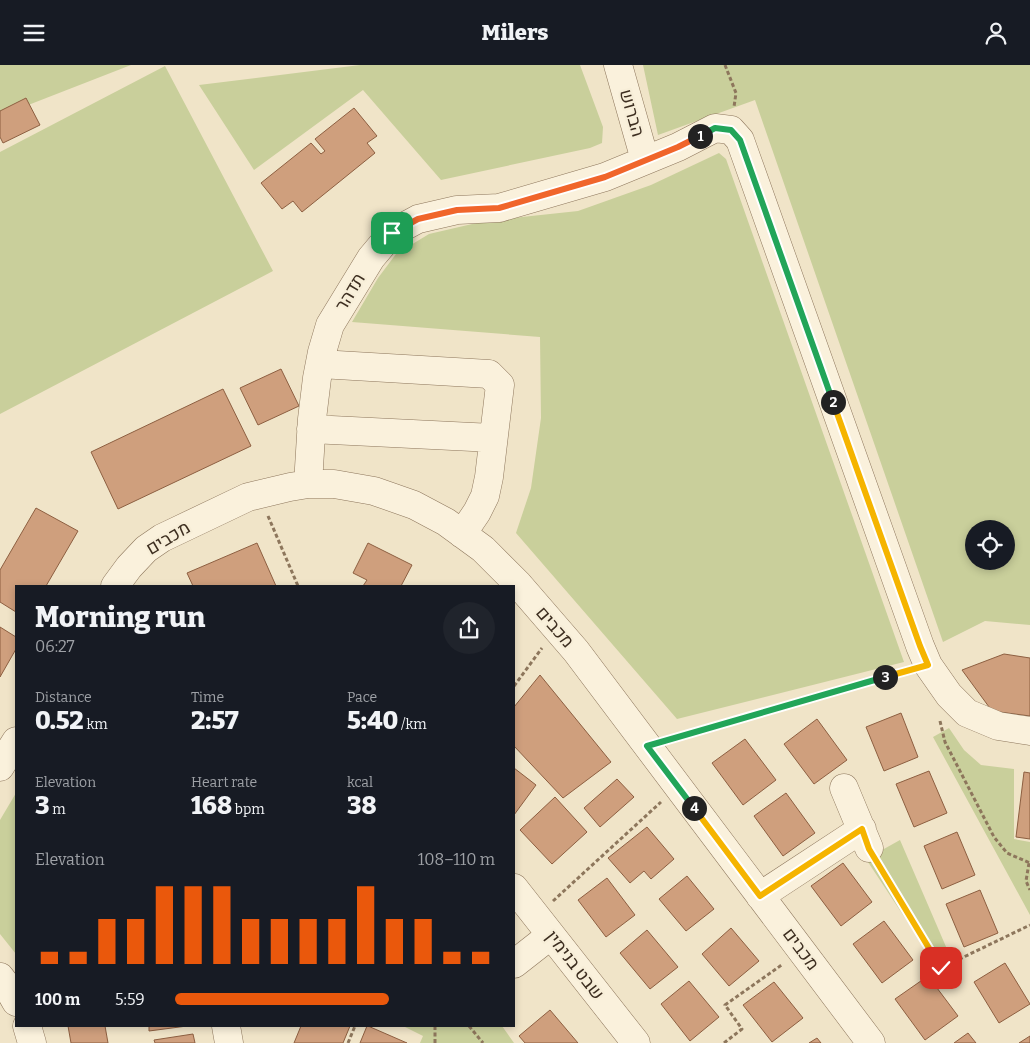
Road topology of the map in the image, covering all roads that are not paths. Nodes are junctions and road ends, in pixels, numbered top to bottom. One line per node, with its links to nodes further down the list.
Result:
1 (618, 65): 2 (street, הברוש)
2 (645, 160): 3 (street, תדהר); 9 (street, תדהר)
3 (320, 364): 4 (street, תדהר); 5 (street)
4 (311, 429): 5 (street); 6 (street, תדהר)
5 (494, 438): 7 (street)
6 (308, 484): 7 (street, מכבים); 8 (street, מכבים)
7 (462, 534): 14 (street, מכבים)
8 (117, 585)
9 (1030, 731)
10 (15, 743): 11 (street)
11 (0, 767)
12 (844, 788): 14 (street)
13 (515, 889): 15 (street, שבט בנימין)
14 (760, 896): 24 (street, מכבים)
15 (544, 925): 16 (street); 23 (street, שבט בנימין)
16 (515, 963)
17 (0, 977): 18 (street)
18 (15, 1000)
19 (27, 1027): 21 (street)
20 (226, 1027): 22 (street)
21 (32, 1043)
22 (229, 1043)
23 (636, 1043)
24 (871, 1043)

